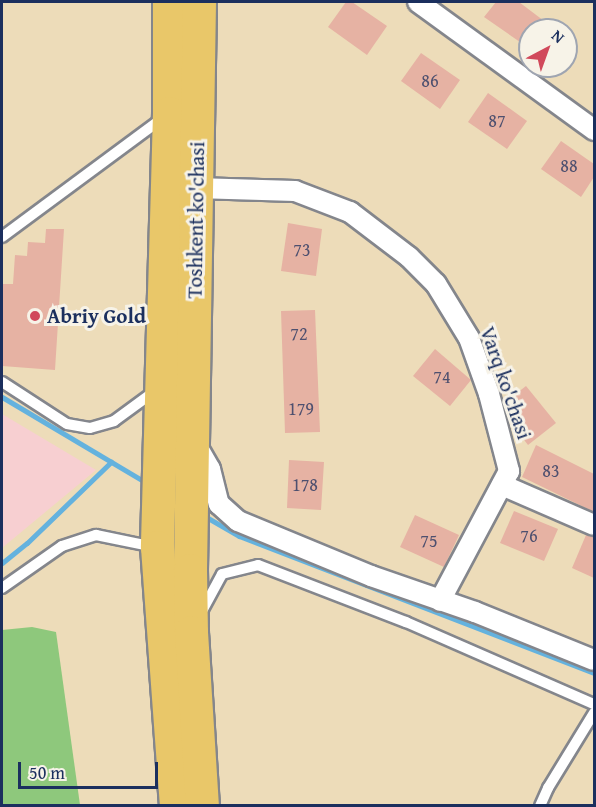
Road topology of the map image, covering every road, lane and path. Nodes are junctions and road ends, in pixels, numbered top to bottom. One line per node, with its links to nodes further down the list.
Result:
1 (169, 2): 4 (highway, Toshkent ko'chasi)
2 (199, 2): 6 (highway, Toshkent ko'chasi)
3 (418, 2): 5 (street)
4 (169, 113): 7 (lane); 9 (highway, Toshkent ko'chasi)
5 (594, 130)
6 (196, 188): 10 (highway, Toshkent ko'chasi); 11 (street, Varq ko'chasi)
7 (2, 237)
8 (2, 382): 9 (lane)
9 (160, 387): 13 (highway, Toshkent ko'chasi)
10 (193, 438): 15 (street); 16 (highway, Toshkent ko'chasi)
11 (502, 485): 12 (street); 15 (street, Varq ko'chasi)
12 (594, 525)
13 (157, 547): 14 (lane); 20 (highway, Toshkent ko'chasi)
14 (2, 588)
15 (440, 601): 17 (street)
16 (191, 632): 18 (lane); 21 (highway, Toshkent ko'chasi)
17 (594, 660)
18 (594, 704)
19 (594, 713): 22 (lane)
20 (176, 806)
21 (202, 806)
22 (540, 806)

